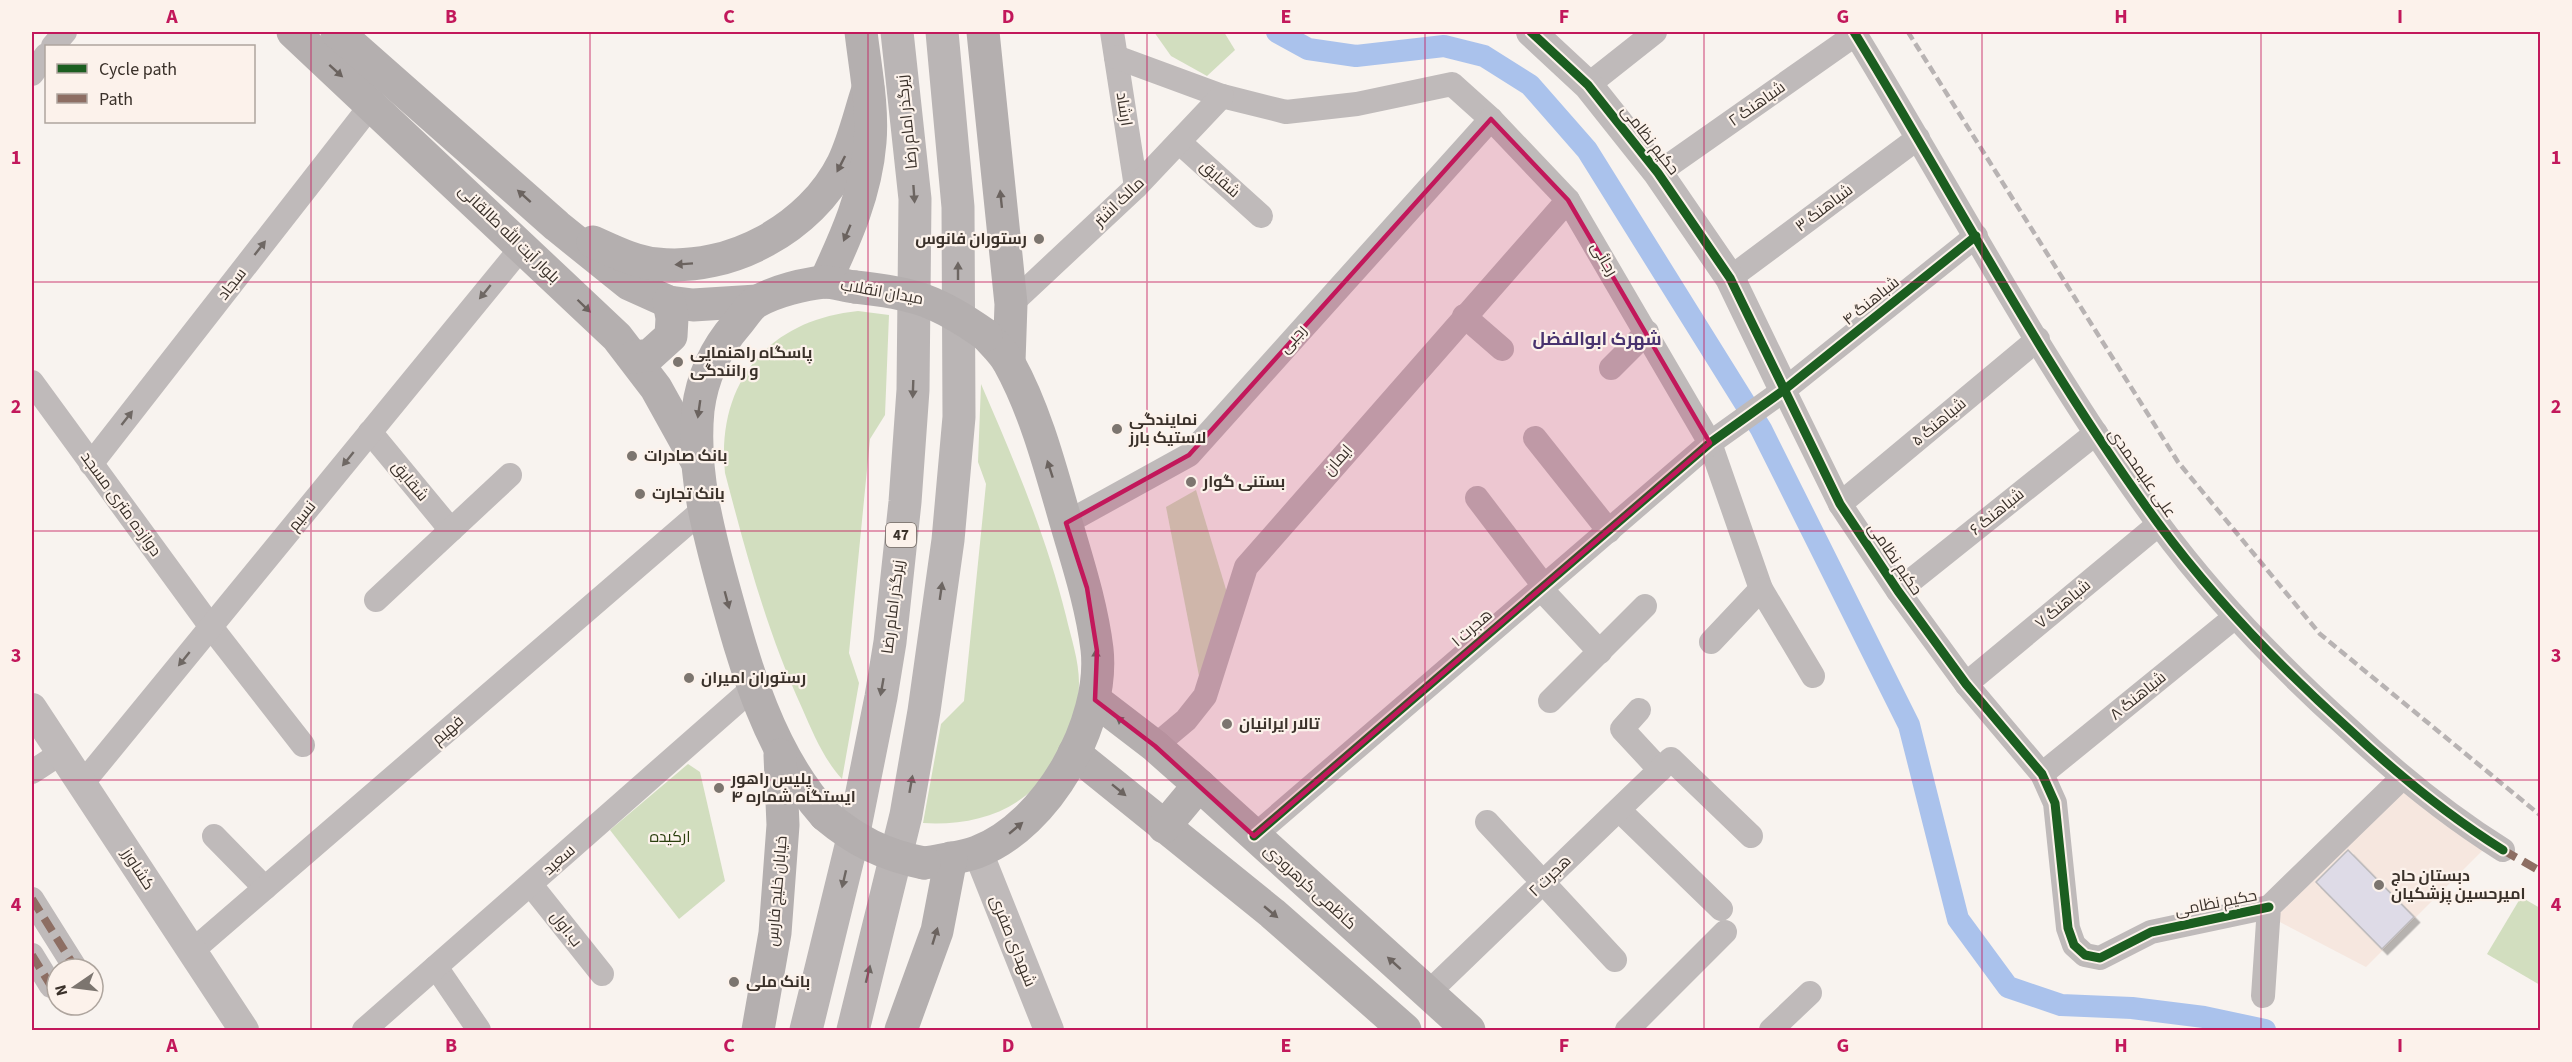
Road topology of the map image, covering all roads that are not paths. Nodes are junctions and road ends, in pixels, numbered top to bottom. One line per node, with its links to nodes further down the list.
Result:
1 (65, 32): 12 (street)
2 (293, 32): 19 (main road, بلوار آیت الله طالقانی, one-way to 19)
3 (337, 32): 27 (main road, one-way to 3)
4 (861, 32): 17 (main road)
5 (897, 32): 113 (highway, زیرگذر امام رضا / 47, one-way to 113)
6 (942, 32): 114 (highway, one-way to 6)
7 (983, 32): 34 (main road, one-way to 7)
8 (1112, 32): 14 (street, ارشاد)
9 (1531, 32): 16 (street, حکیم نظامی)
10 (1655, 32): 16 (street)
11 (1855, 33): 21 (street, علی علیمحمدی); 23 (street, شباهنگ ۲)
12 (54, 45)
13 (45, 56): 15 (street)
14 (1116, 57): 18 (street); 24 (street, ارشاد)
15 (32, 74)
16 (1588, 85): 23 (street, حکیم نظامی)
17 (868, 89): 27 (main road, one-way to 27); 31 (main road, one-way to 31)
18 (1221, 96): 20 (street, رجائی); 22 (street, مالک اشتر)
19 (372, 104): 29 (main road, بلوار آیت الله طالقانی); 50 (street, سجاد, one-way to 19)
20 (1491, 119): 25 (street, رجائی); 55 (street, رجبی)
21 (1918, 138): 28 (street, علی علیمحمدی); 30 (street, شباهنگ ۳)
22 (1179, 142): 24 (street, مالک اشتر); 26 (street, شقایق)
23 (1658, 173): 30 (street, حکیم نظامی)
24 (1136, 187): 34 (street, مالک اشتر)
25 (1568, 200): 35 (street, ایمان); 36 (street, رجائی)
26 (1261, 216)
27 (557, 226): 33 (main road)
28 (1976, 236): 37 (street, علی علیمحمدی); 43 (street, شباهنگ ۴)
29 (522, 247): 39 (main road, بلوار آیت الله طالقانی, one-way to 39); 45 (street, نسیم, one-way to 45)
30 (1730, 278): 43 (street, حکیم نظامی)
31 (840, 285): 32 (main road, میدان انقلاب); 40 (main road, میدان انقلاب, bridge)
32 (757, 301): 33 (main road); 49 (main road, one-way to 49)
33 (669, 302): 39 (main road)
34 (1011, 304): 40 (main road)
35 (1464, 316): 38 (street); 76 (street, ایمان)
36 (1647, 332): 41 (street); 48 (street, رجائی)
37 (2038, 339): 46 (street, علی علیمحمدی); 53 (street, شباهنگ ۵)
38 (1502, 349)
39 (634, 357): 49 (main road, بلوار آیت الله طالقانی)
40 (1009, 362): 55 (main road, میدان انقلاب, one-way to 40)
41 (1611, 368)
42 (32, 382): 50 (street, دوازده متری مسجد)
43 (1778, 394): 44 (street, شباهنگ ۴); 53 (street, حکیم نظامی)
44 (1730, 429): 48 (street, هجرت ۱)
45 (370, 432): 57 (street, شقایق); 65 (street, نسیم, one-way to 65)
46 (2096, 432): 56 (street, علی علیمحمدی); 61 (street, شباهنگ ۶)
47 (1535, 438): 58 (street)
48 (1710, 443): 58 (street, هجرت ۱); 60 (street, رجائی)
49 (697, 461): 54 (main road)
50 (91, 464): 65 (street, دوازده متری مسجد)
51 (510, 475): 57 (street)
52 (1478, 498): 59 (street)
53 (1840, 504): 61 (street, حکیم نظامی)
54 (704, 509): 70 (main road, one-way to 70); 96 (street, فهیم)
55 (1066, 523): 71 (main road, میدان انقلاب, one-way to 55)
56 (2159, 524): 64 (street, علی علیمحمدی); 69 (street, شباهنگ ۷)
57 (451, 530): 62 (street)
58 (1609, 531): 59 (street, هجرت ۱)
59 (1543, 588): 67 (street); 90 (street, هجرت ۱)
60 (1761, 589): 66 (street); 68 (street, رجائی)
61 (1898, 591): 69 (street, حکیم نظامی)
62 (376, 600)
63 (1645, 606): 67 (street)
64 (2235, 617): 82 (street, شباهنگ ۸); 83 (street, علی علیمحمدی)
65 (211, 627): 75 (street); 84 (street, نسیم, one-way to 84)
66 (1711, 642)
67 (1600, 652): 72 (street)
68 (1813, 676)
69 (1966, 684): 82 (street, حکیم نظامی)
70 (753, 688): 77 (main road); 95 (street, سعید)
71 (1095, 700): 76 (main road, کاظمی کرهرودی, one-way to 71); 79 (main road, میدان انقلاب)
72 (1550, 701)
73 (32, 708): 78 (street, کشاورز)
74 (1639, 710): 80 (street)
75 (303, 745)
76 (1155, 746): 85 (main road, کاظمی کرهرودی)
77 (780, 750): 93 (main road, bridge); 112 (main road, خیابان خلیج فارس)
78 (61, 753): 81 (street); 84 (street, کشاورز)
79 (1074, 753): 88 (main road, one-way to 88); 93 (main road, میدان انقلاب, one-way to 79)
80 (1666, 765): 86 (street, هجرت ۲); 91 (street)
81 (32, 772)
82 (2042, 774): 98 (street, حکیم نظامی)
83 (2402, 778): 92 (street, علی علیمحمدی); 98 (street)
84 (82, 784): 99 (street, کشاورز)
85 (1199, 785): 88 (main road); 90 (main road, کاظمی کرهرودی)
86 (1619, 810): 94 (street, هجرت ۲); 119 (street)
87 (1487, 822): 94 (street)
88 (1164, 827): 117 (main road, one-way to 117)
89 (214, 836): 96 (street)
90 (1254, 836): 106 (main road, کاظمی کرهرودی, one-way to 90)
91 (1751, 836)
92 (2503, 850)
93 (951, 858): 115 (main road, one-way to 93); 116 (street, شهدای صفری)
94 (1543, 883): 102 (street); 106 (street, هجرت ۲)
95 (531, 885): 103 (street, سعید); 104 (street, ب.اول)
96 (265, 888): 99 (street, فهیم)
97 (32, 899): 101 (street)
98 (2270, 907): 108 (street)
99 (192, 951): 109 (street, کشاورز)
100 (32, 955): 105 (street)
101 (68, 957)
102 (1615, 960)
103 (436, 968): 110 (street, سعید); 111 (street)
104 (602, 974)
105 (45, 976)
106 (1428, 993): 118 (main road, کاظمی کرهرودی)
107 (1810, 993): 120 (street)
108 (2263, 996)
109 (244, 1030)
110 (364, 1030)
111 (478, 1030)
112 (758, 1030)
113 (806, 1030)
114 (853, 1030)
115 (901, 1030)
116 (1048, 1030)
117 (1405, 1030)
118 (1469, 1030)
119 (1627, 1030)
120 (1771, 1030)

